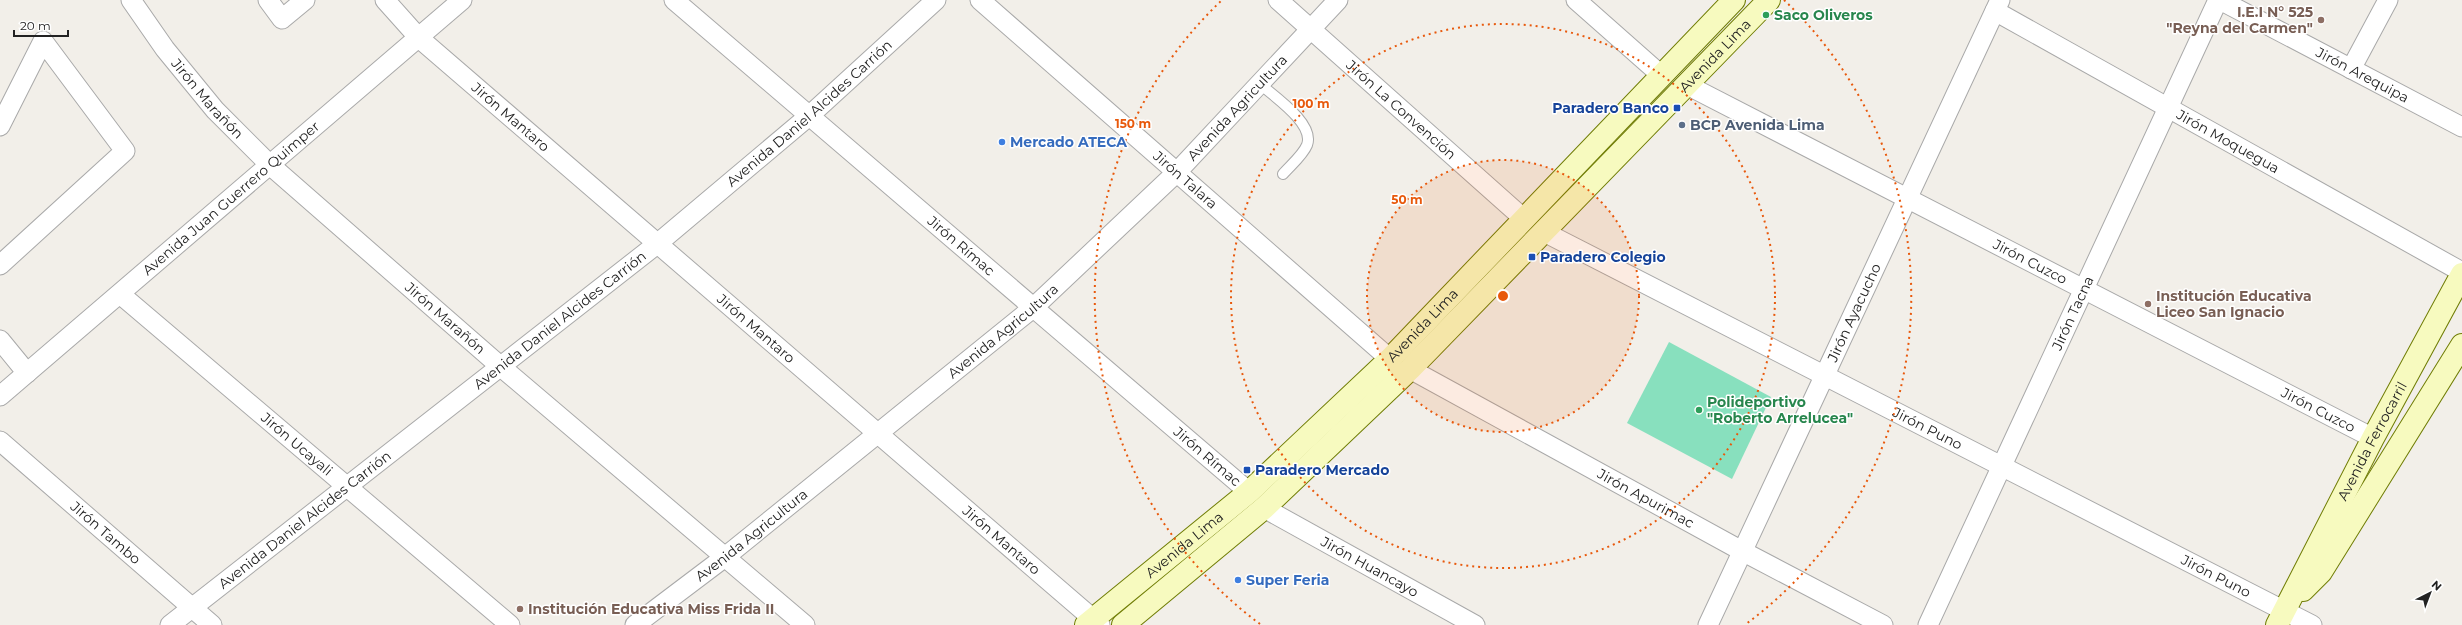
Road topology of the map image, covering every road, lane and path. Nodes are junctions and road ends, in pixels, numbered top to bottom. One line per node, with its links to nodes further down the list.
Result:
1 (131, 0): 27 (street, Jirón Marañón)
2 (268, 0): 3 (street)
3 (306, 0)
4 (385, 0): 18 (street, Jirón Mantaro)
5 (462, 0): 18 (street, Avenida Juan Guerrero Quimper)
6 (674, 0): 24 (street, Jirón Rímac)
7 (936, 0): 24 (street, Avenida Daniel Alcides Carrión)
8 (980, 0): 28 (street, Jirón Talara)
9 (1278, 0): 17 (street, Jirón La Convención)
10 (1338, 0): 17 (street, Avenida Agricultura)
11 (1576, 0): 20 (street)
12 (1734, 0): 20 (main road, Avenida Lima)
13 (1769, 0): 22 (main road, Avenida Lima)
14 (2219, 0): 19 (street, Jirón Arequipa); 23 (street, Jirón Tacna)
15 (2388, 0): 19 (street)
16 (1997, 5): 23 (street, Jirón Moquegua); 30 (street, Jirón Ayacucho)
17 (1311, 30): 21 (street, Avenida Agricultura); 31 (street, Jirón La Convención)
18 (419, 38): 27 (street, Avenida Juan Guerrero Quimper); 33 (street, Jirón Mantaro)
19 (2350, 69): 26 (street, Jirón Arequipa)
20 (1661, 75): 31 (main road, Avenida Lima)
21 (1260, 84): 28 (street, Avenida Agricultura); 29 (lane)
22 (1687, 85): 30 (street, Jirón Cuzco); 32 (main road, Avenida Lima)
23 (2168, 108): 35 (street, Jirón Moquegua); 36 (street, Jirón Tacna)
24 (809, 116): 33 (street, Avenida Daniel Alcides Carrión); 38 (street, Jirón Rímac)
25 (0, 126): 34 (street)
26 (2462, 127)
27 (270, 165): 37 (street, Avenida Juan Guerrero Quimper); 42 (street, Jirón Marañón)
28 (1177, 172): 38 (street, Avenida Agricultura); 41 (street, Jirón Talara)
29 (1282, 174)
30 (1907, 198): 36 (street, Jirón Cuzco); 45 (street, Jirón Ayacucho)
31 (1524, 219): 41 (main road, Avenida Lima)
32 (1544, 232): 43 (main road, Avenida Lima); 45 (street, Jirón Puno)
33 (657, 244): 42 (street, Avenida Daniel Alcides Carrión); 47 (street, Jirón Mantaro)
34 (0, 265)
35 (2462, 273): 48 (main road, Avenida Ferrocarril)
36 (2084, 289): 48 (street, Jirón Cuzco); 50 (street, Jirón Tacna)
37 (120, 294): 44 (street, Avenida Juan Guerrero Quimper); 51 (street, Jirón Ucayali)
38 (1034, 307): 47 (street, Avenida Agricultura); 52 (street, Jirón Rímac)
39 (0, 340): 44 (street)
40 (2462, 345): 57 (main road, Avenida Ferrocarril)
41 (1390, 359): 52 (main road, Avenida Lima)
42 (500, 366): 51 (street, Avenida Daniel Alcides Carrión); 55 (street, Jirón Marañón)
43 (1410, 369): 53 (main road, Avenida Lima); 54 (street, Jirón Apurimac)
44 (27, 373): 46 (street, Avenida Juan Guerrero Quimper)
45 (1824, 376): 50 (street, Jirón Puno); 54 (street, Jirón Ayacucho)
46 (0, 396)
47 (878, 434): 55 (street, Avenida Agricultura); 58 (street, Jirón Mantaro)
48 (2372, 438): 57 (main road, Avenida Ferrocarril)
49 (0, 441): 56 (street, Jirón Tambo)
50 (2002, 466): 57 (street, Jirón Puno); 68 (street, Jirón Tacna)
51 (347, 486): 56 (street, Avenida Daniel Alcides Carrión); 61 (street, Jirón Ucayali)
52 (1249, 492): 58 (main road, Avenida Lima)
53 (1264, 508): 64 (main road, Avenida Lima); 65 (street, Jirón Huancayo)
54 (1742, 551): 66 (street, Jirón Ayacucho); 67 (street, Jirón Apurimac)
55 (725, 556): 62 (street, Avenida Agricultura); 63 (street, Jirón Marañón)
56 (192, 608): 59 (street, Avenida Daniel Alcides Carrión); 60 (street, Jirón Tambo)
57 (2281, 617): 69 (street, Jirón Puno)
58 (1093, 623)
59 (170, 625)
60 (212, 625)
61 (510, 625)
62 (635, 625)
63 (805, 625)
64 (1123, 625)
65 (1475, 625)
66 (1708, 625)
67 (1883, 625)
68 (1928, 625)
69 (2312, 625)

